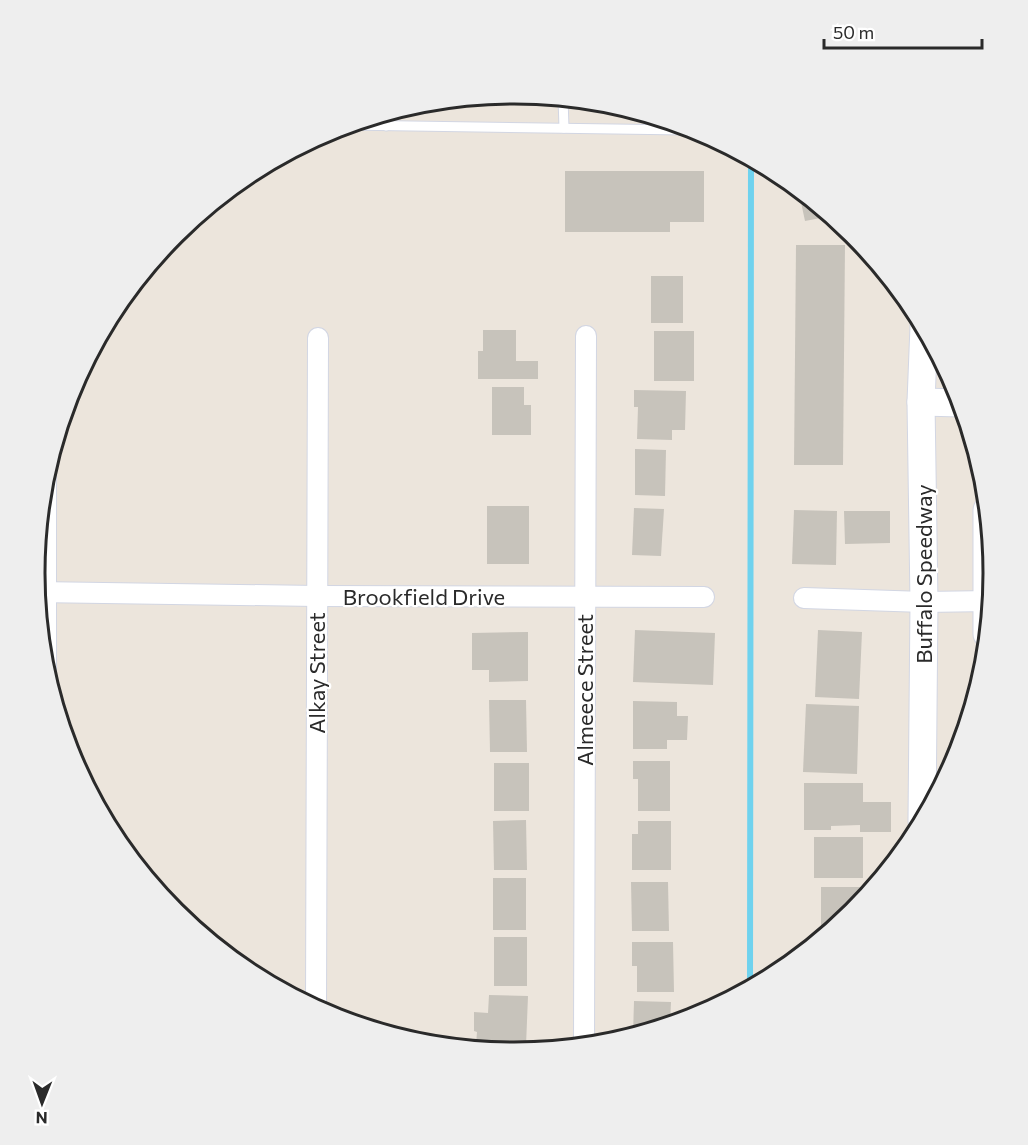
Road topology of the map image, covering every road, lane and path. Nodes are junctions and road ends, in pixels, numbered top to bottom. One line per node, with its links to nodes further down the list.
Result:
1 (563, 107): 5 (lane)
2 (386, 121): 4 (lane)
3 (371, 126): 4 (lane)
4 (386, 126): 5 (lane)
5 (564, 128): 6 (lane)
6 (669, 130)
7 (586, 336): 14 (street, Almeece Street)
8 (318, 338): 13 (street, Alkay Street)
9 (923, 344): 10 (main road, Buffalo Speedway)
10 (921, 402): 11 (main road); 18 (main road, Buffalo Speedway)
11 (951, 403)
12 (46, 592): 13 (street, Brookfield Drive)
13 (316, 596): 14 (street, Brookfield Drive); 20 (street, Alkay Street)
14 (584, 596): 15 (street, Brookfield Drive); 21 (street, Almeece Street)
15 (704, 597)
16 (804, 598): 18 (street)
17 (982, 601): 18 (street)
18 (924, 602): 19 (main road, Buffalo Speedway)
19 (922, 803)
20 (316, 997)
21 (584, 1036)

